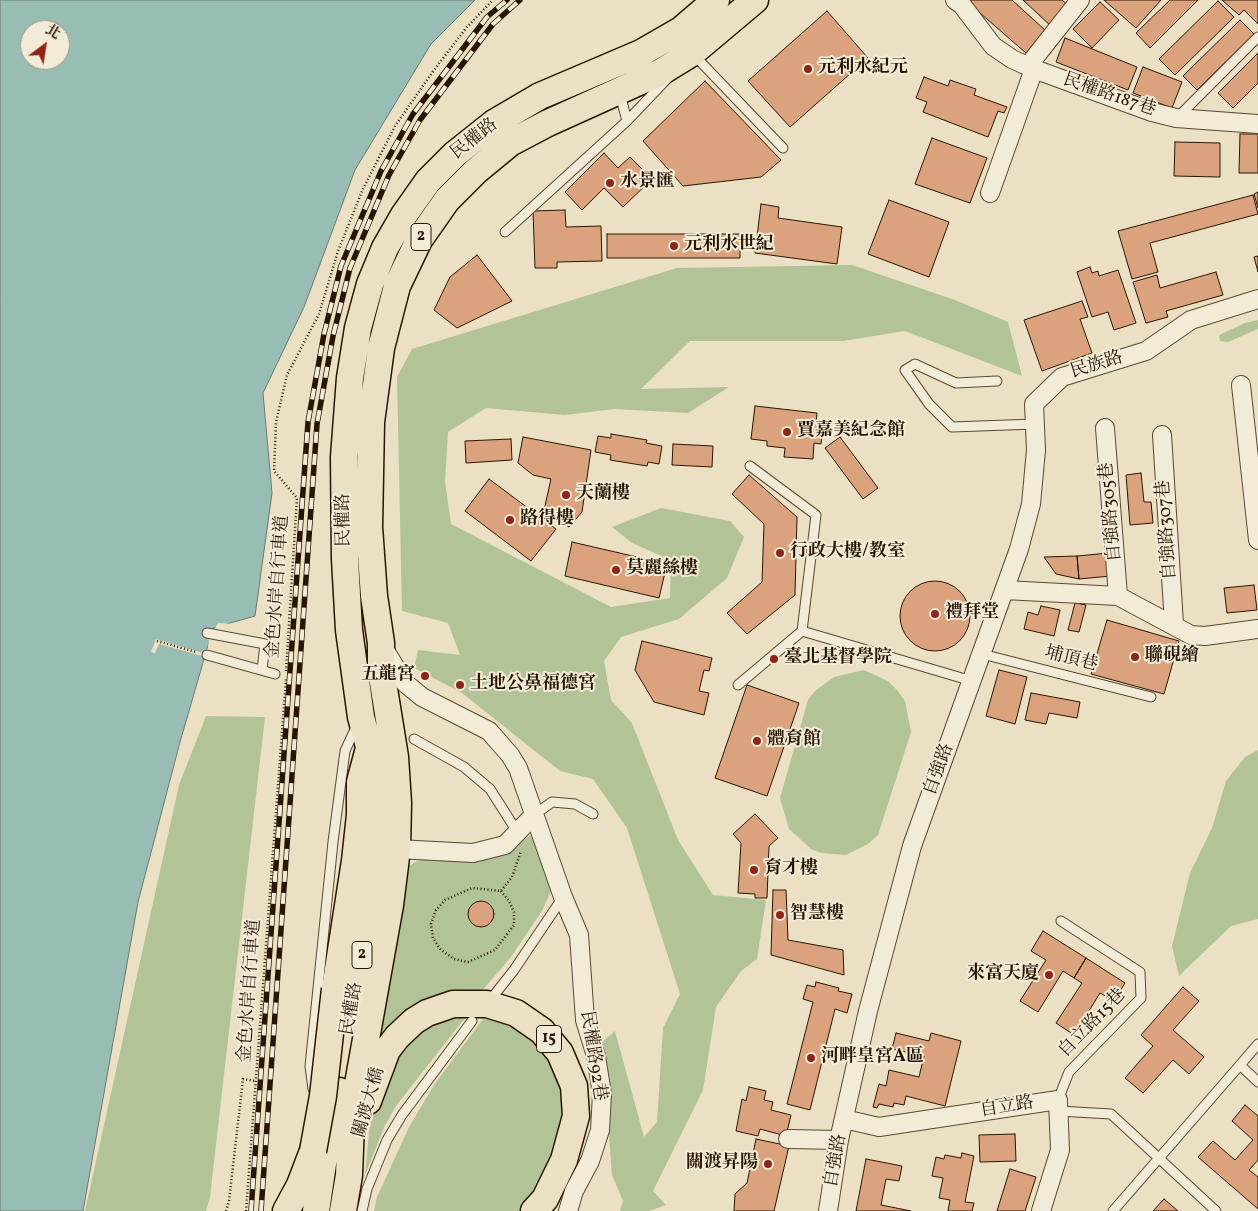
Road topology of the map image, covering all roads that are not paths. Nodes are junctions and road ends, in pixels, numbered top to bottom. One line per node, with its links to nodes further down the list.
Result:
1 (716, 0): 37 (main road, 民權路 / 2)
2 (755, 0): 6 (main road, 民權路 / 2)
3 (955, 0): 7 (street, 民權路187巷)
4 (1080, 0): 7 (street)
5 (1258, 37): 9 (lane, 民權路187巷)
6 (692, 53): 8 (main road, 民權路 / 2); 10 (lane); 12 (lane)
7 (1031, 68): 9 (street, 民權路187巷); 13 (street)
8 (619, 92): 10 (lane); 29 (main road, 民權路 / 2)
9 (1176, 118): 11 (street)
10 (627, 121): 14 (lane)
11 (1258, 124)
12 (783, 148)
13 (990, 193)
14 (505, 232)
15 (1258, 299): 18 (street, 民族路)
16 (997, 381): 18 (lane)
17 (1241, 385): 22 (street)
18 (1034, 424): 23 (street, 民族路)
19 (1105, 428): 24 (street, 自強路305巷)
20 (1162, 435): 25 (street, 自強路307巷)
21 (750, 466): 27 (lane)
22 (1258, 540)
23 (1005, 590): 24 (street); 30 (street, 自強路)
24 (1118, 596): 25 (street)
25 (1174, 624): 26 (street)
26 (1258, 629)
27 (802, 631): 34 (lane); 35 (lane)
28 (207, 633): 32 (lane)
29 (381, 643): 41 (street, 民權路); 43 (main road, 民權路 / 2)
30 (982, 654): 34 (street, 自強路); 36 (lane, 埔頂巷)
31 (207, 655): 32 (lane)
32 (262, 670): 33 (lane)
33 (275, 674)
34 (972, 681): 52 (street, 自強路)
35 (738, 684)
36 (1151, 697)
37 (361, 717): 39 (main road, 民權路 / 2); 55 (lane)
38 (414, 739): 42 (lane)
39 (368, 752): 55 (main road, 民權路 / 2); 58 (main road, bridge)
40 (593, 814): 41 (lane)
41 (534, 815): 42 (street); 44 (street, 民權路)
42 (518, 833): 43 (street)
43 (397, 850): 57 (main road, 民權路 / 2)
44 (563, 897): 46 (lane); 64 (street, 民權路92巷)
45 (1061, 921): 51 (lane, 自立路15巷)
46 (495, 994)
47 (472, 1022): 62 (lane)
48 (1258, 1044): 49 (lane)
49 (1240, 1065): 50 (lane); 56 (lane)
50 (1258, 1082)
51 (1058, 1105): 52 (street, 自立路); 56 (lane); 66 (street, 自立路)
52 (844, 1120): 54 (street, 自強路)
53 (788, 1139): 54 (street)
54 (839, 1140): 65 (street, 自強路)
55 (324, 1157): 59 (main road, 民權路 / 2)
56 (1160, 1157): 67 (lane); 68 (lane)
57 (354, 1176): 60 (main road, 民權路 / 2); 61 (lane); 63 (main road, 關渡大橋 / 15)
58 (286, 1211)
59 (316, 1211)
60 (343, 1211)
61 (357, 1211)
62 (362, 1211)
63 (534, 1211)
64 (568, 1211)
65 (828, 1211)
66 (1041, 1211)
67 (1113, 1211)
68 (1216, 1211)

